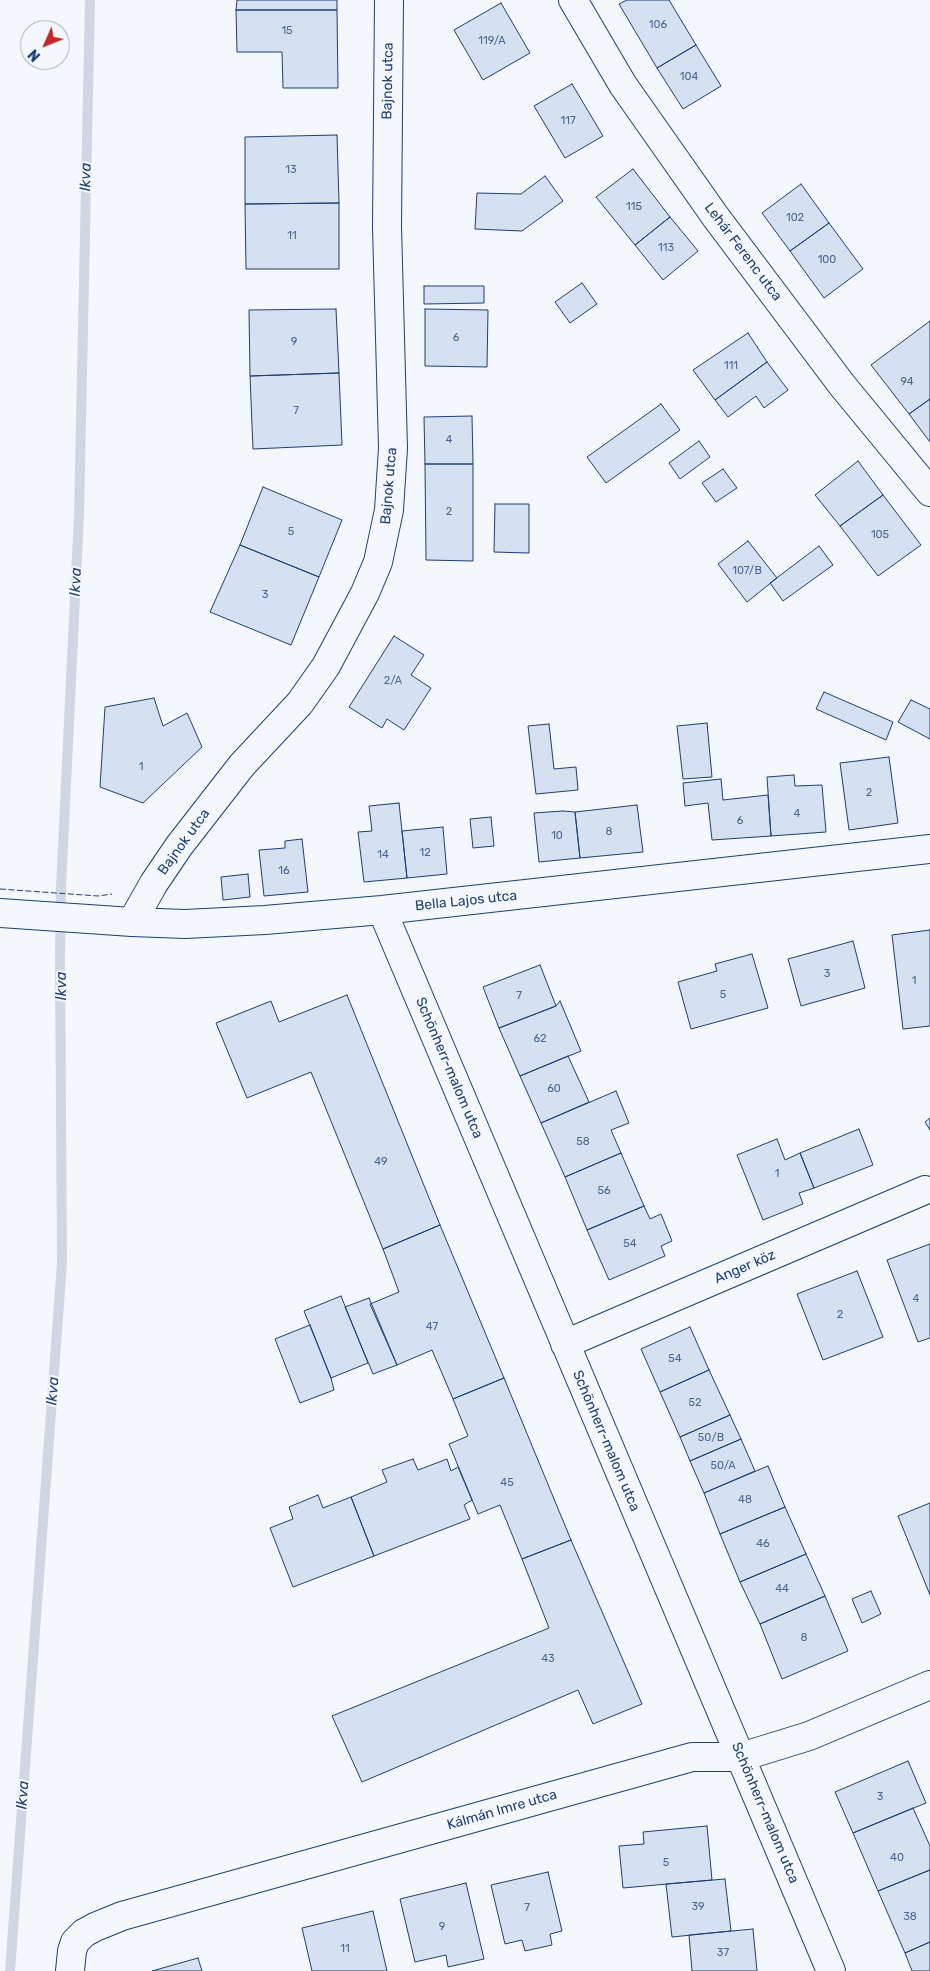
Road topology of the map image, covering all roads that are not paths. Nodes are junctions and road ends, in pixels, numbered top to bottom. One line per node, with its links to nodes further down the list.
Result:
1 (389, 0): 7 (street, Bajnok utca)
2 (573, 0): 3 (street, Lehár Ferenc utca)
3 (930, 492)
4 (930, 849): 5 (street, Bella Lajos utca)
5 (382, 910): 7 (street, Bella Lajos utca); 9 (street, Schönherr-malom utca)
6 (0, 912): 7 (street, Bella Lajos utca)
7 (132, 922)
8 (925, 1190): 9 (street, Anger köz)
9 (564, 1344): 11 (street, Schönherr-malom utca)
10 (930, 1685): 11 (street, Kálmán Imre utca)
11 (741, 1756): 12 (street, Kálmán Imre utca); 13 (street, Schönherr-malom utca)
12 (70, 1971)
13 (830, 1971)

